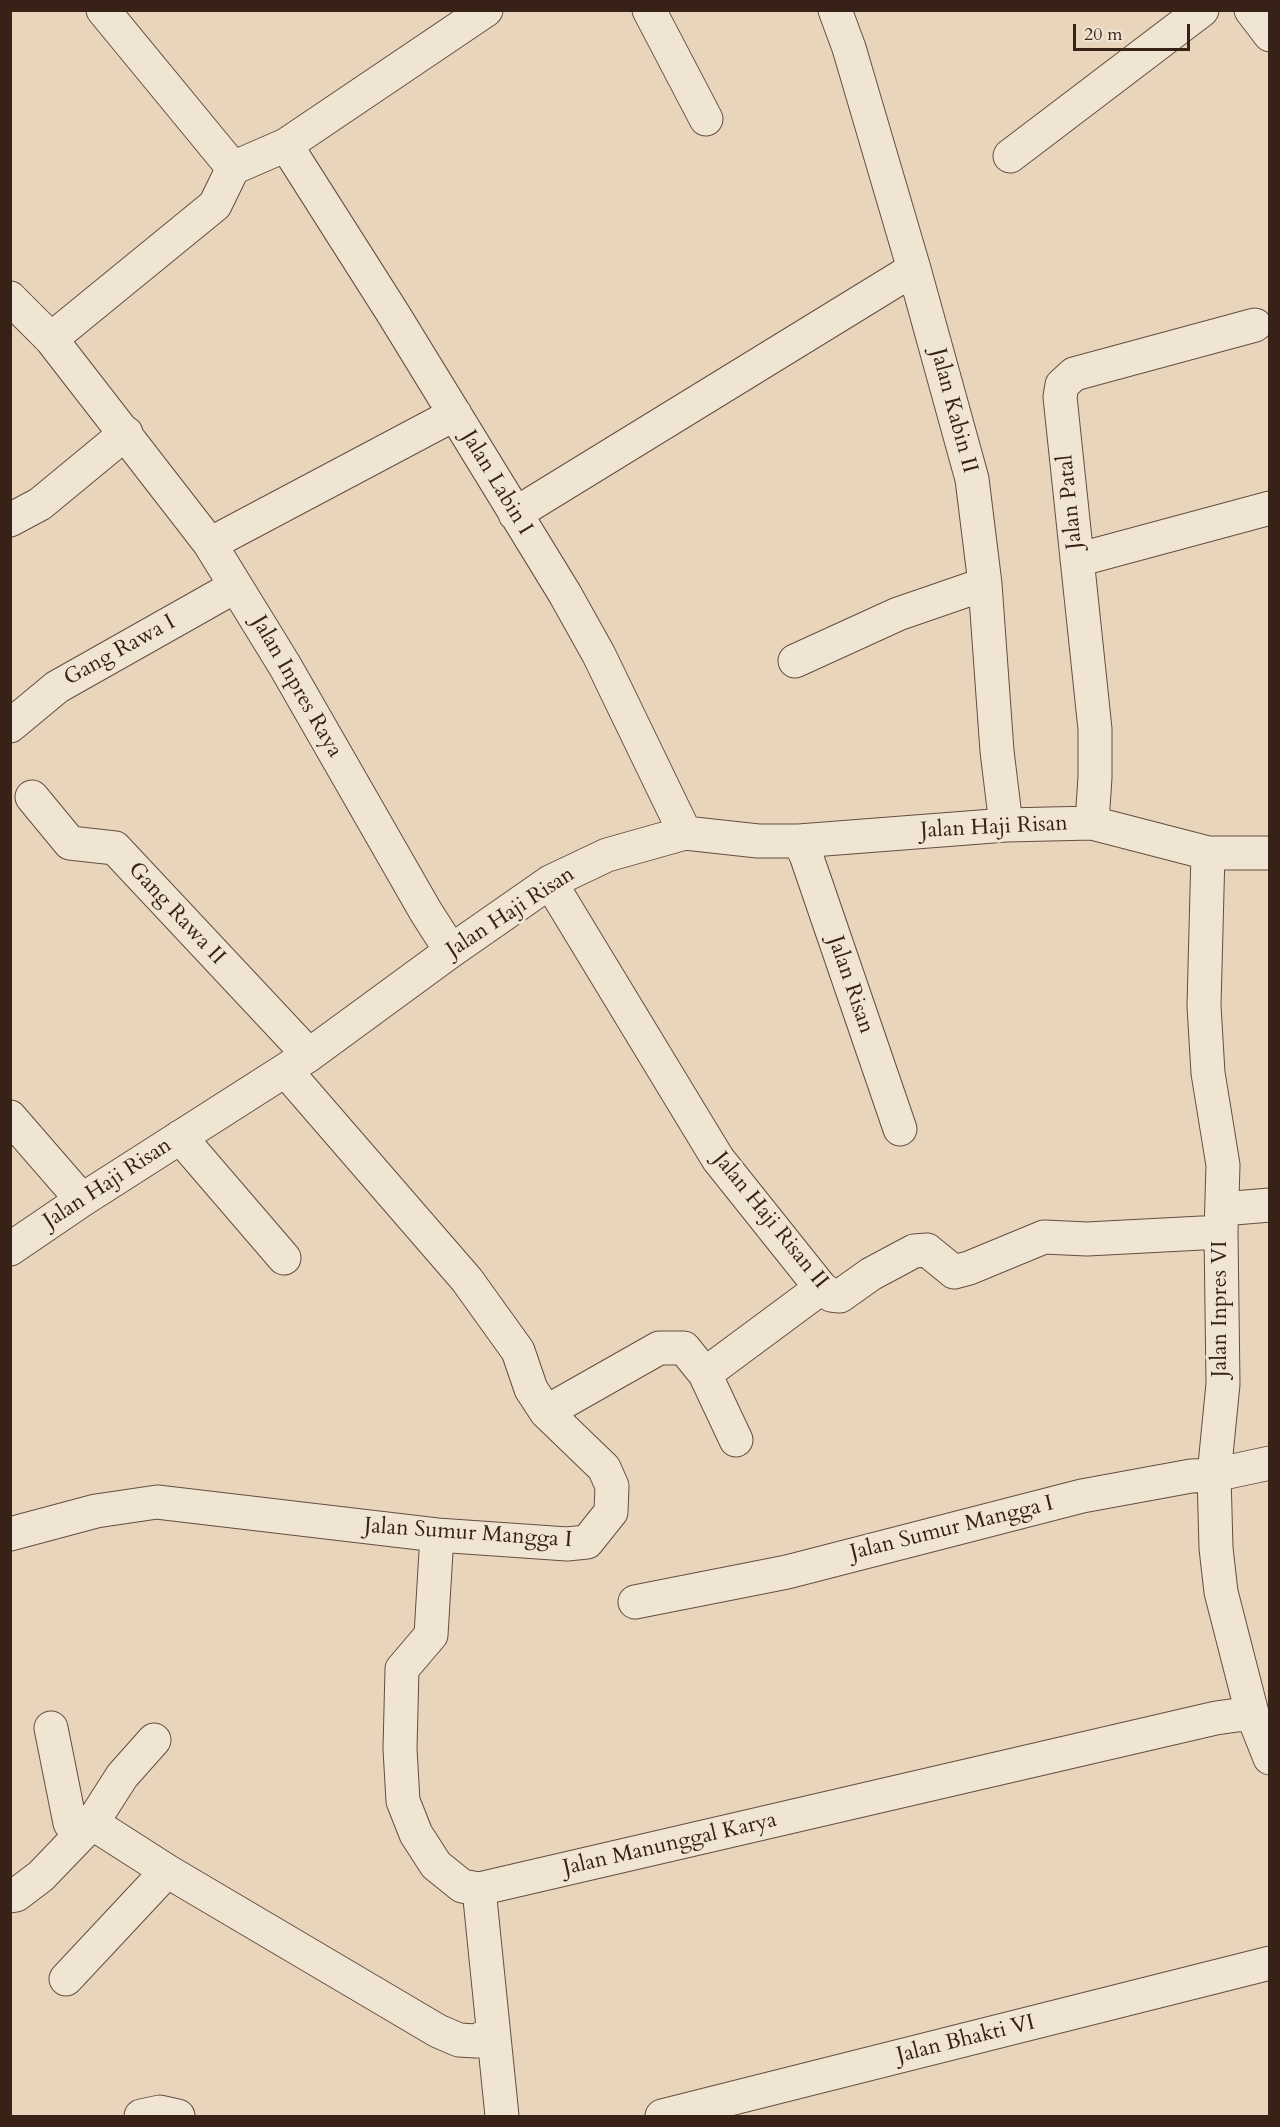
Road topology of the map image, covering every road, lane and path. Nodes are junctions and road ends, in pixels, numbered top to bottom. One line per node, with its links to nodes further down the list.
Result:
1 (103, 10): 11 (street)
2 (486, 10): 9 (street)
3 (649, 10): 8 (street)
4 (835, 10): 12 (street, Jalan Kabin II)
5 (1202, 10): 10 (street)
6 (1251, 10): 7 (street)
7 (1269, 35)
8 (706, 119)
9 (286, 145): 11 (street); 16 (street, Jalan Labin I)
10 (1010, 156)
11 (233, 168): 15 (street)
12 (914, 269): 19 (street); 23 (street, Jalan Kabin II)
13 (10, 298): 15 (street, Jalan Inpres Raya)
14 (1255, 324): 22 (street, Jalan Patal)
15 (51, 339): 17 (street, Jalan Inpres Raya)
16 (455, 414): 19 (street, Jalan Labin I); 21 (street)
17 (126, 433): 20 (street); 21 (street, Jalan Inpres Raya)
18 (1269, 508): 22 (street)
19 (515, 514): 30 (street, Jalan Labin I)
20 (10, 520)
21 (210, 544): 24 (street, Jalan Inpres Raya)
22 (1077, 560): 28 (street, Jalan Patal)
23 (985, 584): 25 (street); 29 (street, Jalan Kabin II)
24 (236, 586): 26 (street, Gang Rawa I); 35 (street, Jalan Inpres Raya)
25 (795, 661)
26 (10, 726)
27 (32, 797): 36 (street, Gang Rawa II)
28 (1092, 823): 29 (street, Jalan Haji Risan); 32 (street, Jalan Haji Risan)
29 (1006, 825): 31 (street, Jalan Haji Risan)
30 (684, 833): 31 (street, Jalan Haji Risan); 34 (street, Jalan Haji Risan)
31 (799, 841): 38 (street, Jalan Risan)
32 (1208, 853): 33 (street, Jalan Haji Risan); 42 (street, Jalan Inpres VI)
33 (1269, 853)
34 (550, 882): 35 (street, Jalan Haji Risan); 45 (street, Jalan Haji Risan II)
35 (451, 951): 36 (street, Jalan Haji Risan)
36 (298, 1063): 39 (street, Jalan Haji Risan); 47 (street, Jalan Sumur Mangga I)
37 (10, 1117): 40 (street)
38 (900, 1129)
39 (180, 1137): 40 (street, Jalan Haji Risan); 44 (street)
40 (82, 1200): 43 (street, Jalan Haji Risan)
41 (1269, 1205): 42 (street)
42 (1221, 1220): 45 (street, Jalan Haji Risan II); 50 (street, Jalan Inpres VI)
43 (10, 1249)
44 (284, 1258)
45 (821, 1288): 46 (street)
46 (705, 1374): 47 (street); 48 (street)
47 (546, 1412): 52 (street, Jalan Sumur Mangga I)
48 (736, 1440)
49 (1269, 1463): 50 (street, Jalan Sumur Mangga I)
50 (1214, 1475): 53 (street, Jalan Sumur Mangga I); 55 (street, Jalan Inpres VI)
51 (10, 1534): 52 (street, Jalan Sumur Mangga I)
52 (437, 1535): 59 (street)
53 (635, 1602)
54 (51, 1728): 57 (street)
55 (1263, 1737): 59 (street, Jalan Manunggal Karya)
56 (154, 1740): 57 (street)
57 (92, 1823): 58 (street); 60 (street)
58 (167, 1871): 62 (street); 63 (street)
59 (479, 1889): 63 (street)
60 (10, 1896)
61 (1269, 1963): 67 (street, Jalan Bhakti VI)
62 (66, 1979)
63 (493, 2033): 66 (street)
64 (141, 2116): 65 (street)
65 (178, 2116)
66 (502, 2116)
67 (662, 2116)

